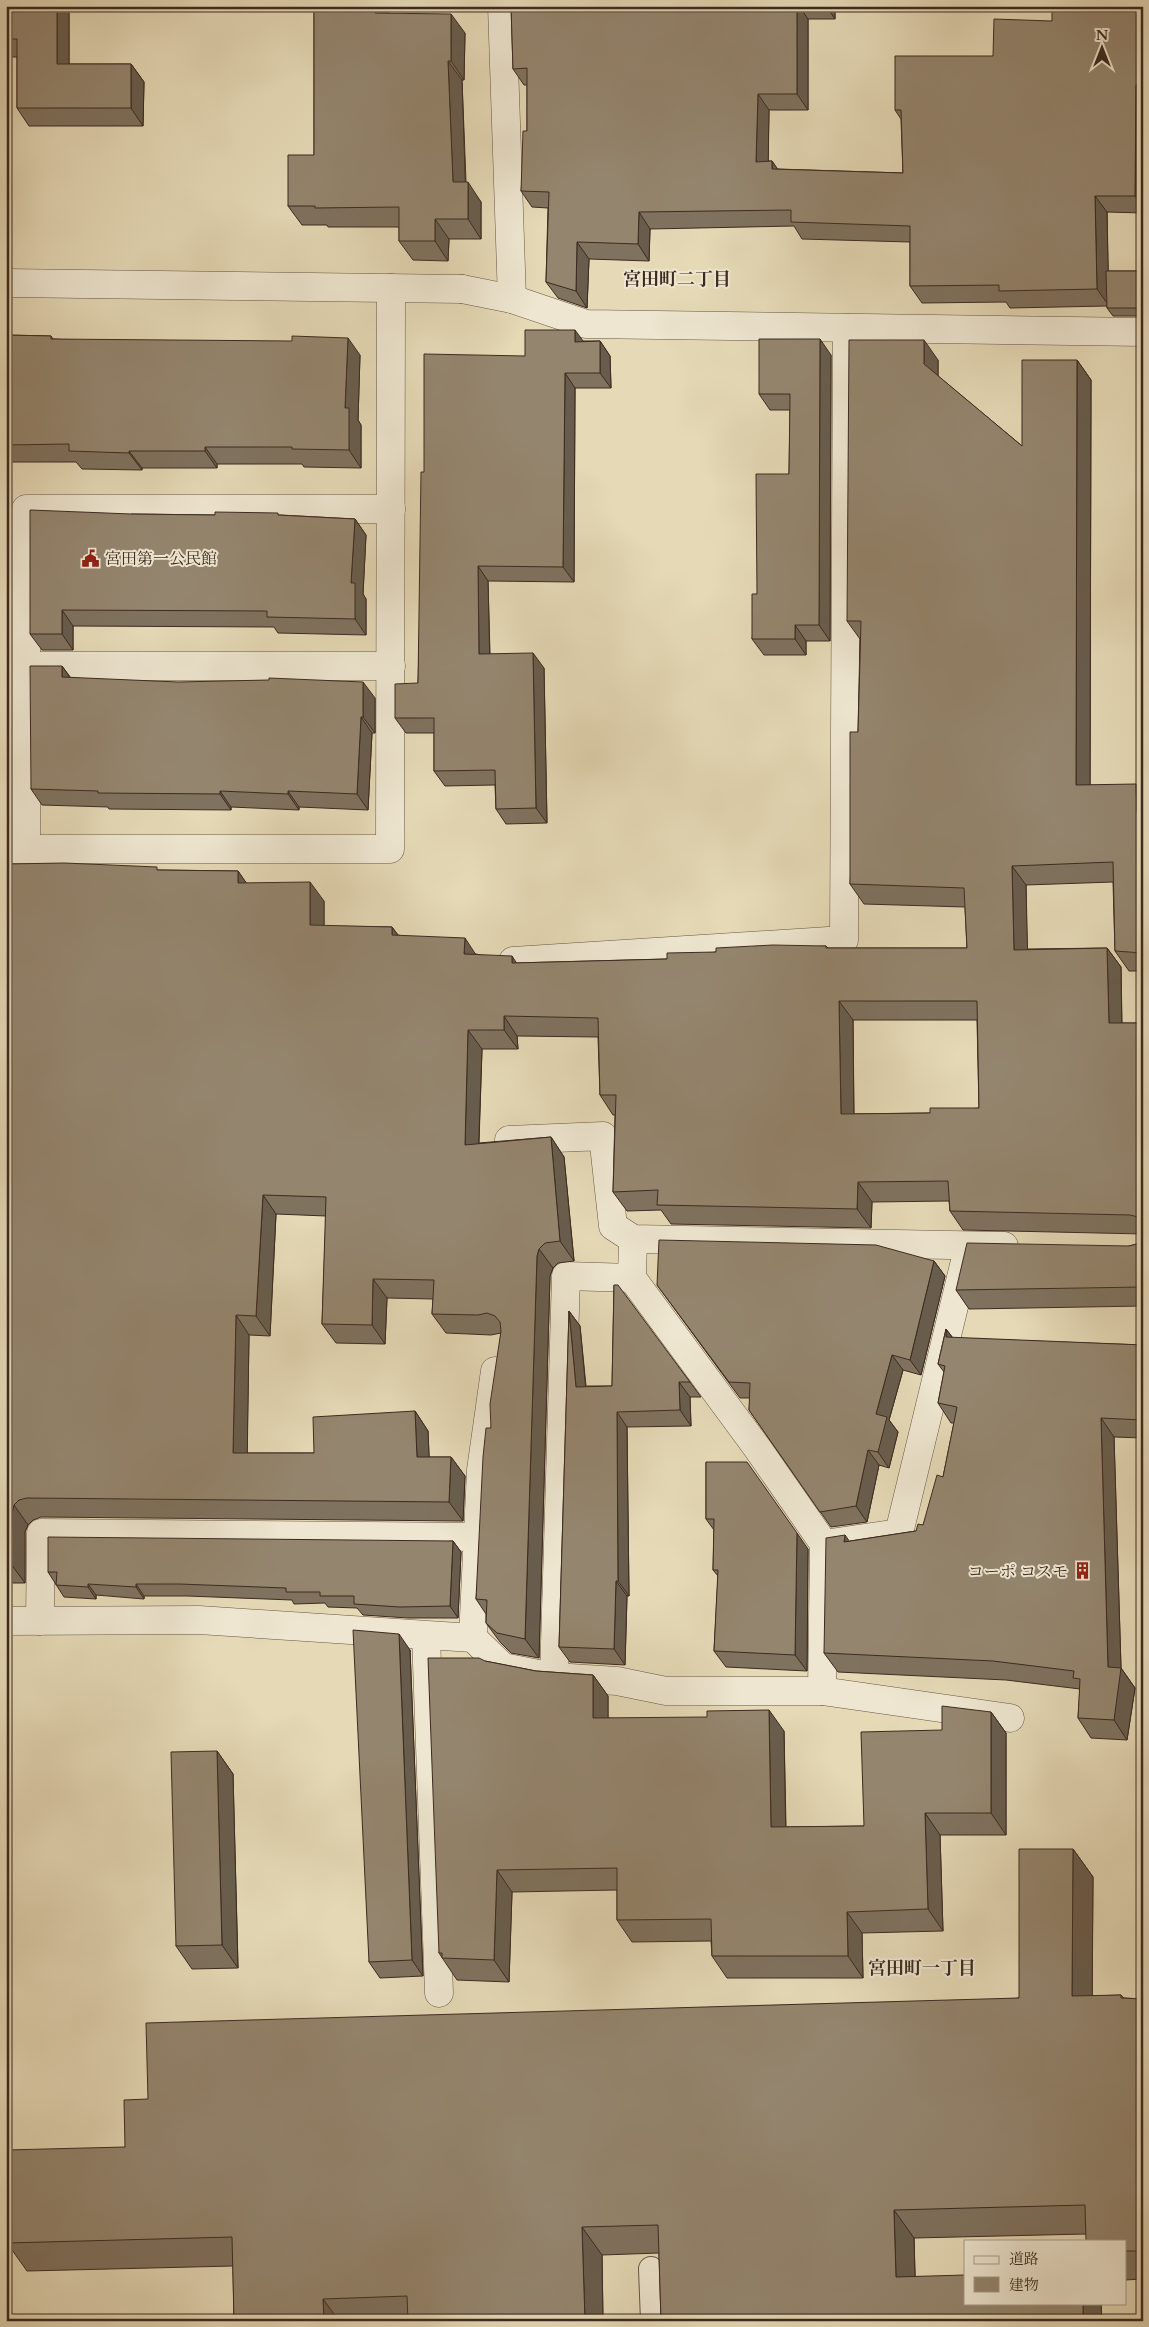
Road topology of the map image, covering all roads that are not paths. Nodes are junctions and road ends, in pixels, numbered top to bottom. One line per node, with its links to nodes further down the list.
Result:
1 (502, 6): 4 (street)
2 (6, 283): 3 (street)
3 (391, 288): 4 (street); 7 (street)
4 (512, 299): 5 (street)
5 (848, 328): 6 (street); 11 (street)
6 (1143, 332)
7 (391, 508): 8 (street); 9 (street)
8 (26, 666): 9 (street); 10 (street)
9 (391, 666): 10 (street)
10 (16, 849)
11 (513, 962)
12 (510, 1140): 13 (street)
13 (633, 1239): 14 (street); 16 (street)
14 (969, 1245): 15 (street); 19 (street)
15 (1027, 1247)
16 (632, 1278): 19 (street); 24 (street)
17 (499, 1348): 18 (street)
18 (478, 1537): 21 (street); 23 (street)
19 (824, 1544): 25 (street)
20 (6, 1621): 21 (street)
21 (40, 1621): 22 (street)
22 (426, 1636): 23 (street); 27 (street)
23 (473, 1638): 24 (street)
24 (554, 1677): 25 (street)
25 (822, 1691): 26 (street)
26 (1010, 1718)
27 (439, 1993)
28 (651, 2269): 29 (lane)
29 (653, 2321)

